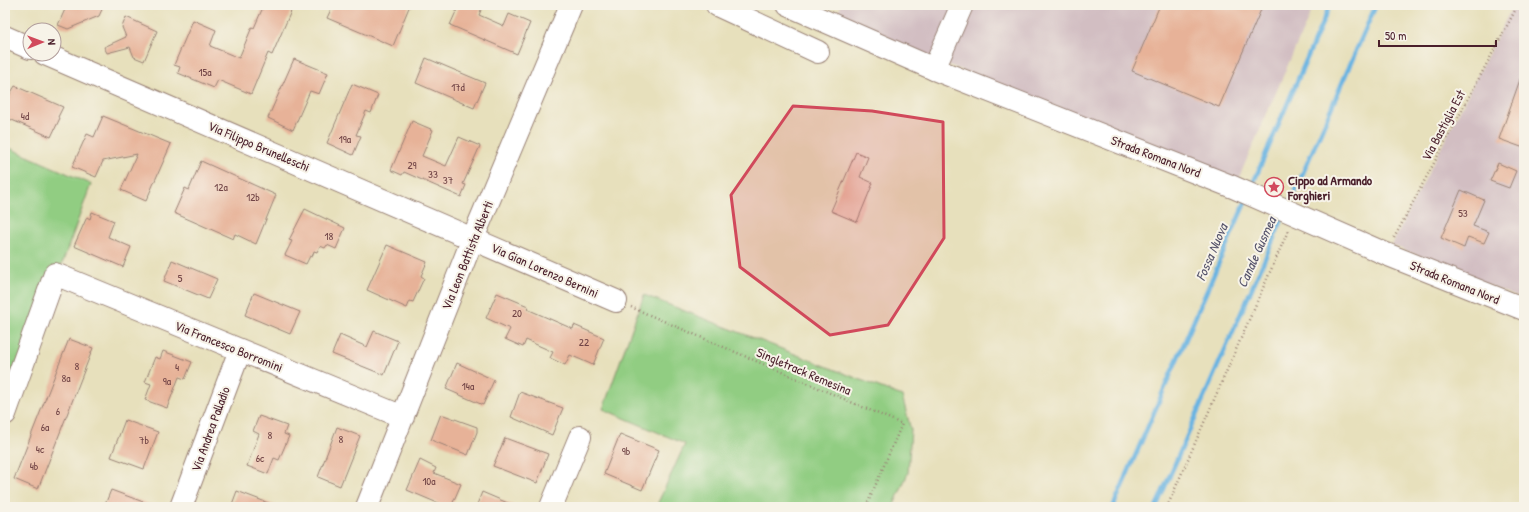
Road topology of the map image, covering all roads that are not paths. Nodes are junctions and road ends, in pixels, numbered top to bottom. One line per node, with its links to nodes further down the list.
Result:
1 (571, 5): 10 (street, Via Leon Battista Alberti)
2 (717, 5): 7 (street)
3 (788, 5): 9 (street, Strada Romana Nord)
4 (962, 5): 9 (street)
5 (5, 37): 6 (street)
6 (22, 44)
7 (818, 52)
8 (62, 61): 10 (street, Via Filippo Brunelleschi)
9 (934, 69): 12 (street, Strada Romana Nord)
10 (473, 238): 11 (street, Via Gian Lorenzo Bernini); 15 (street, Via Leon Battista Alberti)
11 (616, 301)
12 (1524, 309)
13 (240, 350): 14 (street, Via Francesco Borromini); 15 (street, Via Francesco Borromini); 18 (street, Via Andrea Palladio)
14 (5, 414)
15 (402, 418): 17 (street, Via Leon Battista Alberti)
16 (580, 437): 19 (street)
17 (373, 505)
18 (181, 507)
19 (551, 507)

